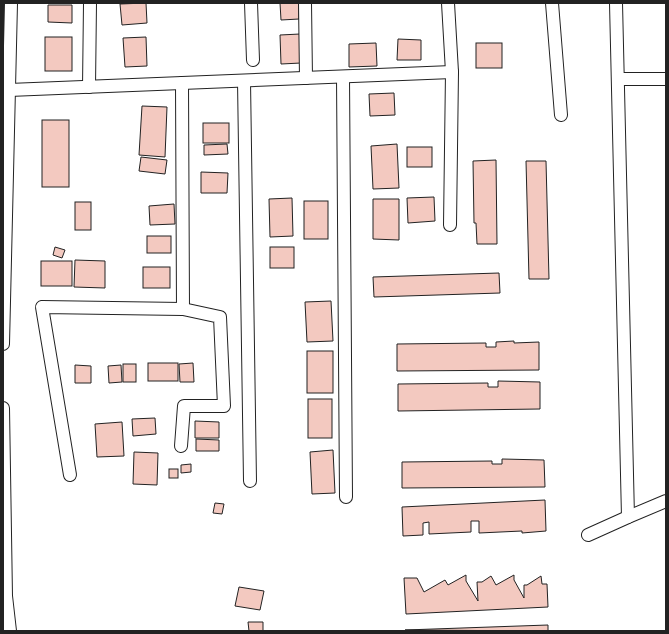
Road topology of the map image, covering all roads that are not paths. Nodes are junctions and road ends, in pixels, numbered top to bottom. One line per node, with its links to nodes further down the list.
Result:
1 (11, 3): 17 (street)
2 (90, 3): 16 (street)
3 (250, 3): 8 (street)
4 (305, 3): 11 (street)
5 (448, 3): 9 (street)
6 (552, 3): 18 (street)
7 (616, 3): 12 (street)
8 (253, 60)
9 (452, 72): 10 (street); 19 (street)
10 (343, 77): 11 (street); 26 (street)
11 (306, 78): 14 (street)
12 (618, 79): 13 (street); 28 (street)
13 (666, 79)
14 (244, 81): 15 (street); 25 (street)
15 (182, 83): 16 (street); 20 (street)
16 (89, 87): 17 (street)
17 (9, 90): 21 (street)
18 (561, 115)
19 (450, 225)
20 (182, 309): 23 (street); 24 (street)
21 (3, 344)
22 (3, 408): 30 (street)
23 (181, 446)
24 (70, 475)
25 (250, 481)
26 (346, 497)
27 (666, 501): 28 (street)
28 (628, 517): 29 (street)
29 (588, 535)
30 (10, 631)

